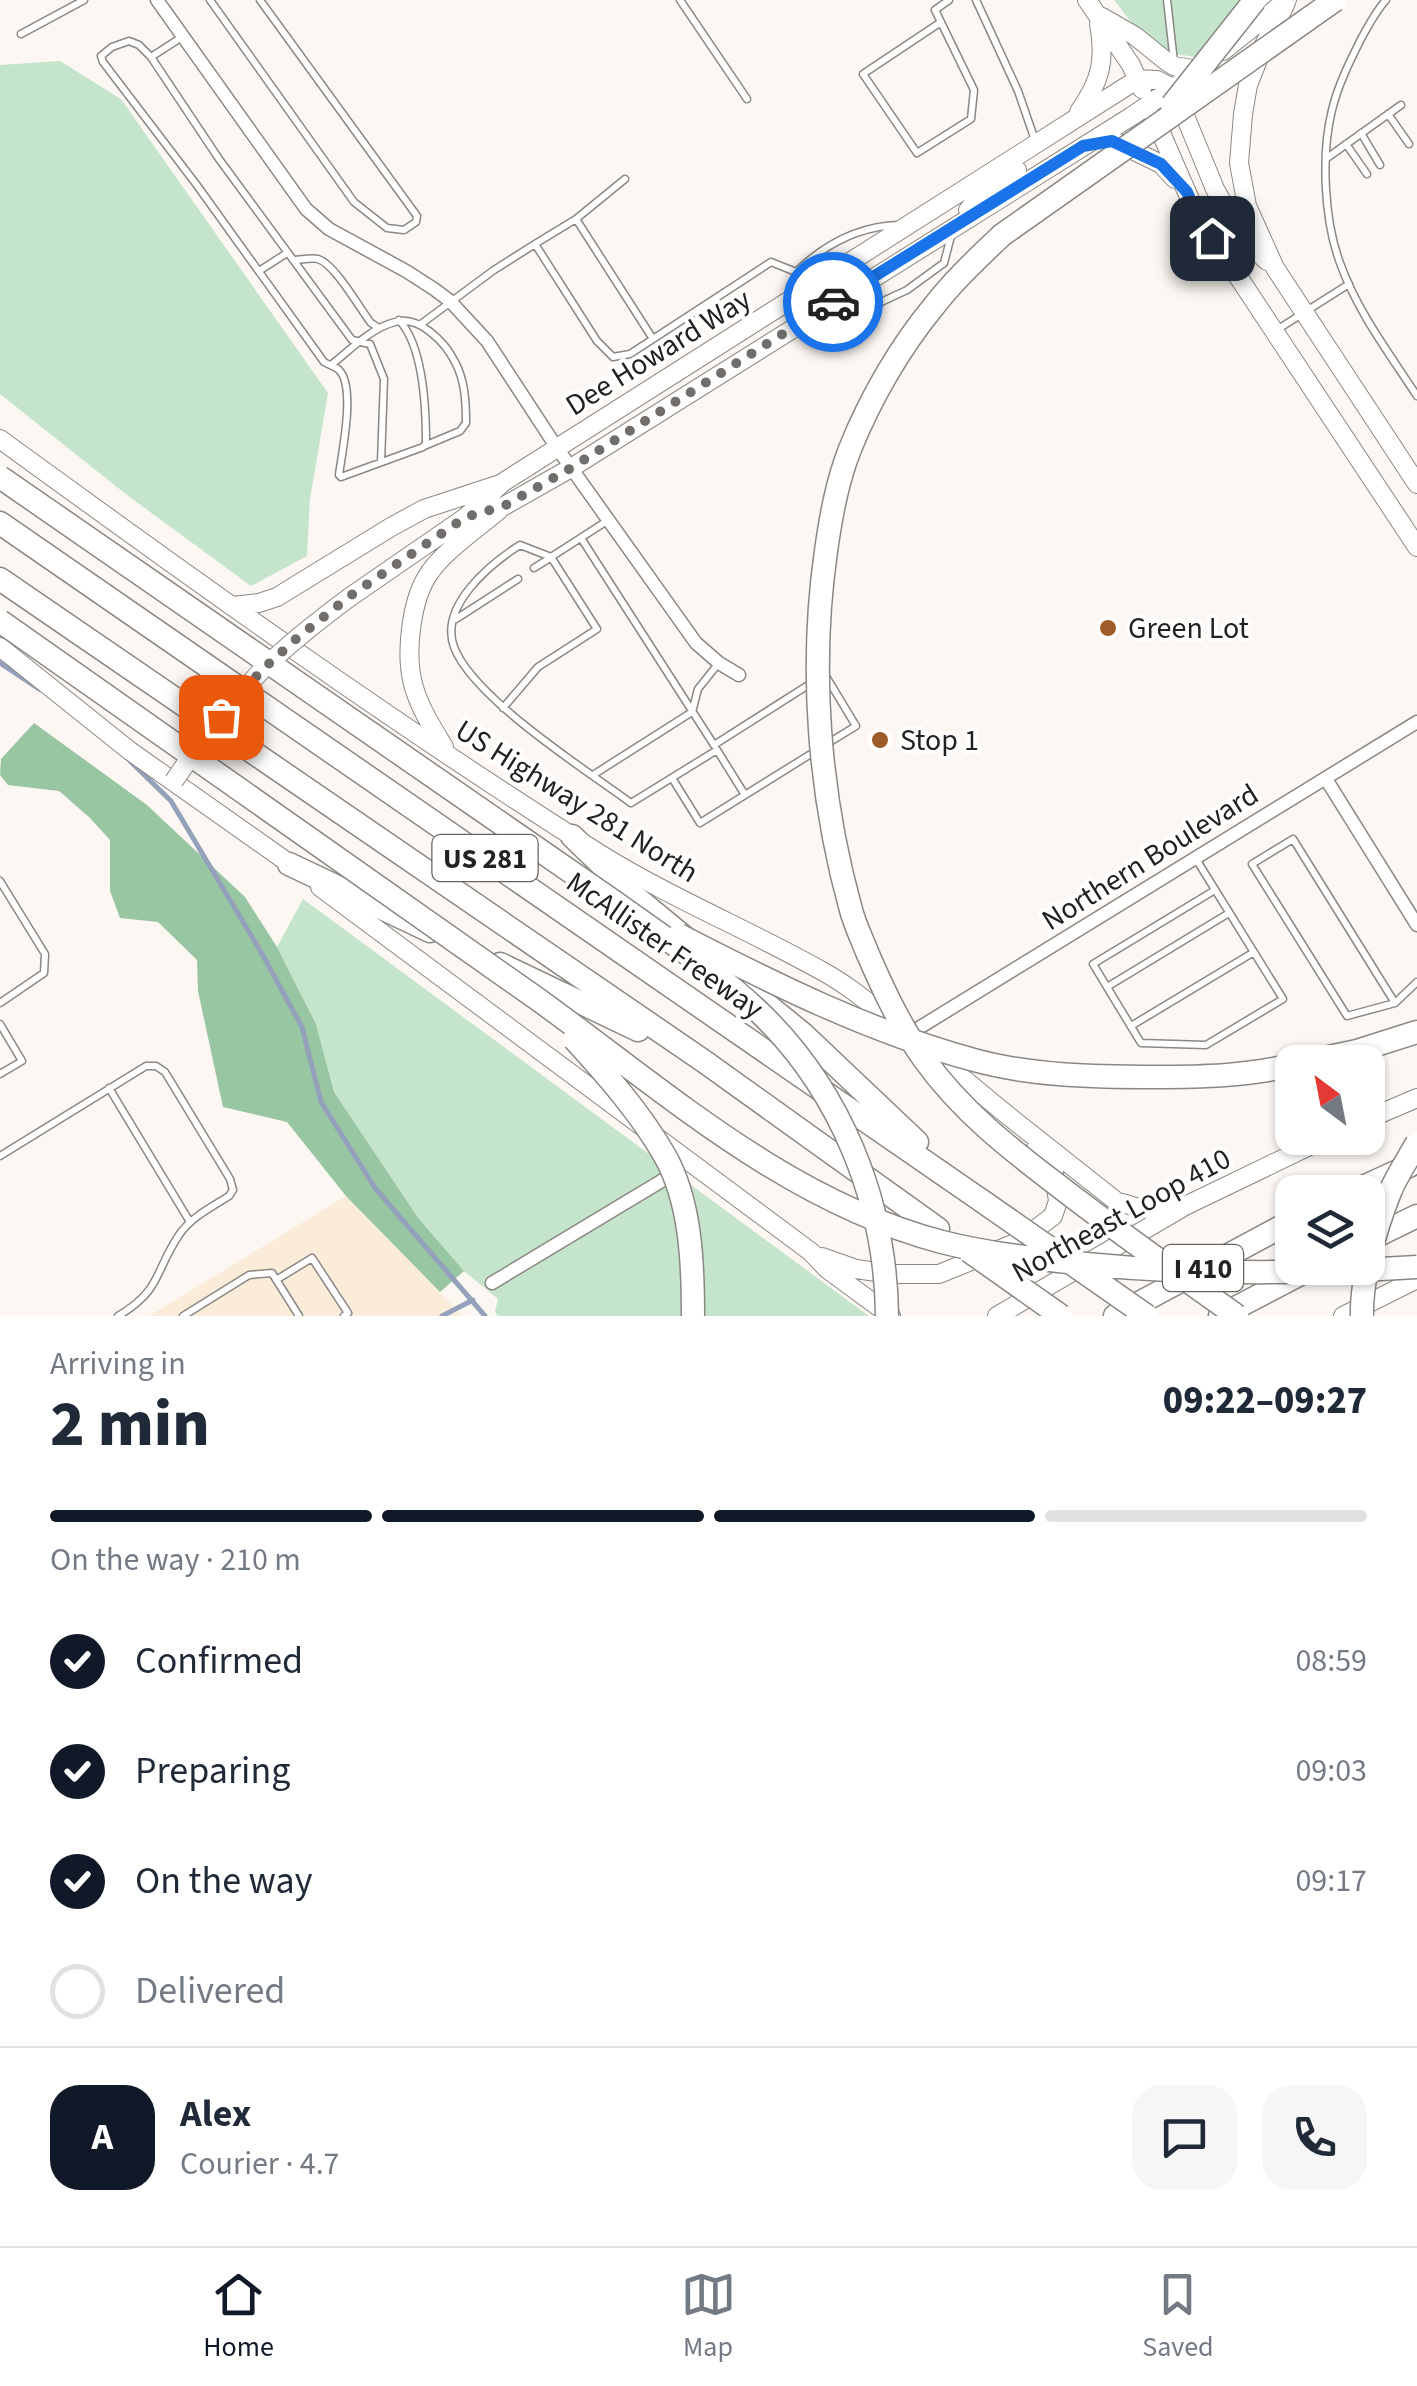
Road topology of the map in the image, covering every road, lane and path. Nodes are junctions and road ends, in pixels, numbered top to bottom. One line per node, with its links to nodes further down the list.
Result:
1 (84, 0): 15 (lane)
2 (157, 0): 16 (street)
3 (210, 0): 4 (lane)
4 (260, 0)
5 (680, 0): 22 (lane)
6 (949, 0): 14 (lane)
7 (976, 0): 29 (lane)
8 (1167, 0): 18 (lane)
9 (1255, 0): 27 (highway, bridge)
10 (1288, 0): 19 (main road, Dee Howard Way); 44 (main road)
11 (1335, 0): 27 (highway, bridge)
12 (1386, 0): 33 (lane)
13 (1092, 7): 18 (main road); 20 (main road); 26 (main road)
14 (941, 22): 14 (lane)
15 (21, 34)
16 (183, 36): 17 (lane); 50 (street)
17 (151, 58): 42 (lane); 45 (lane)
18 (1174, 66): 19 (main road); 21 (lane)
19 (1198, 70): 21 (main road, Dee Howard Way)
20 (1138, 80): 21 (main road); 23 (main road); 26 (main road, Dee Howard Way)
21 (1174, 89): 23 (main road, Dee Howard Way); 44 (main road)
22 (747, 99)
23 (1149, 105): 32 (main road, Dee Howard Way); 37 (main road)
24 (1401, 105): 25 (lane)
25 (1388, 114): 28 (lane); 31 (lane)
26 (1072, 122): 29 (main road, Dee Howard Way)
27 (1147, 134): 151 (highway, bridge)
28 (1361, 134): 30 (lane); 34 (lane)
29 (1036, 144): 39 (main road, Dee Howard Way); 40 (main road)
30 (1346, 144): 33 (lane); 35 (lane)
31 (1409, 144)
32 (1083, 146): 37 (main road); 40 (main road, Dee Howard Way)
33 (1326, 158): 47 (lane)
34 (1380, 164)
35 (1367, 174)
36 (625, 180): 38 (lane)
37 (1187, 192): 56 (main road)
38 (576, 218): 41 (lane); 57 (lane)
39 (910, 225): 46 (lane); 48 (main road, Dee Howard Way)
40 (954, 226): 49 (main road, Dee Howard Way); 49 (lane)
41 (535, 244): 50 (lane); 57 (lane)
42 (288, 253): 43 (lane); 45 (lane)
43 (293, 260): 55 (lane); 58 (lane)
44 (1275, 268): 52 (main road)
45 (259, 271): 59 (lane)
46 (796, 272): 48 (lane); 57 (lane)
47 (1349, 284): 52 (lane); 60 (lane)
48 (807, 290): 51 (street); 63 (main road, Dee Howard Way)
49 (836, 300): 51 (main road, Dee Howard Way)
50 (450, 301): 54 (lane); 63 (street)
51 (819, 311): 65 (main road, Dee Howard Way)
52 (1305, 314): 56 (lane); 68 (main road)
53 (399, 320): 54 (lane); 55 (lane); 62 (lane)
54 (422, 324): 62 (lane)
55 (379, 328): 58 (lane)
56 (1274, 332): 74 (main road)
57 (653, 339)
58 (361, 342): 59 (lane); 64 (lane)
59 (330, 365): 64 (lane)
60 (1417, 396)
61 (0, 438): 79 (main road, US Highway 281 North)
62 (423, 447): 64 (lane)
63 (557, 448): 65 (street); 67 (main road, Dee Howard Way)
64 (381, 462)
65 (571, 468): 69 (main road, Dee Howard Way); 71 (street)
66 (0, 477): 100 (highway, bridge)
67 (502, 483): 70 (main road, Dee Howard Way); 79 (main road)
68 (1417, 484)
69 (504, 506): 70 (main road, Dee Howard Way); 89 (main road)
70 (466, 517): 93 (main road, Dee Howard Way, bridge)
71 (608, 520): 73 (lane); 83 (street)
72 (0, 523): 127 (highway, McAllister Freeway / US 281)
73 (581, 538): 75 (lane); 86 (lane)
74 (1417, 546)
75 (551, 557): 76 (lane); 81 (lane); 85 (lane)
76 (534, 568)
77 (0, 579): 114 (highway, US 281)
78 (518, 579): 81 (lane)
79 (233, 606): 89 (main road, US Highway 281 North)
80 (0, 621): 106 (highway, bridge)
81 (452, 621): 85 (lane)
82 (0, 647): 93 (main road)
83 (718, 663): 84 (street); 86 (lane)
84 (739, 675)
85 (503, 708): 90 (lane)
86 (692, 712): 88 (lane); 90 (lane)
87 (1417, 722): 92 (street, Northern Boulevard)
88 (715, 747): 91 (lane); 94 (lane); 94 (lane)
89 (450, 756): 95 (main road, US Highway 281 North)
90 (593, 775): 91 (lane)
91 (672, 778): 94 (lane)
92 (1326, 778): 96 (street, Northern Boulevard); 102 (street)
93 (174, 781): 97 (main road)
94 (745, 795)
95 (572, 836): 112 (main road, US Highway 281 North); 127 (highway)
96 (1196, 858): 99 (lane); 112 (street, Northern Boulevard)
97 (289, 864): 114 (highway); 125 (main road)
98 (0, 881): 107 (lane)
99 (1215, 890): 101 (lane); 105 (lane)
100 (616, 902): 115 (highway, bridge); 145 (highway, bridge)
101 (1230, 913): 103 (lane); 105 (lane)
102 (1417, 924)
103 (1254, 952): 110 (lane); 110 (lane)
104 (1417, 982): 108 (lane)
105 (1107, 987): 110 (lane)
106 (538, 1000): 134 (highway, bridge); 144 (highway, bridge)
107 (0, 1003)
108 (1395, 1003): 108 (lane)
109 (0, 1024): 116 (lane)
110 (1131, 1026)
111 (1417, 1032): 113 (highway)
112 (909, 1034): 120 (main road, US Highway 281 North)
113 (1374, 1045)
114 (704, 1062): 147 (highway, US 281, bridge)
115 (1275, 1067)
116 (0, 1074)
117 (109, 1088): 123 (lane); 130 (lane); 130 (lane)
118 (1417, 1098): 119 (main road)
119 (1385, 1112)
120 (1006, 1114): 128 (main road, US Highway 281 North); 133 (main road)
121 (1417, 1143): 139 (highway, bridge)
122 (1291, 1155): 128 (main road, Northeast Loop 410)
123 (0, 1156)
124 (1417, 1163): 126 (highway)
125 (690, 1164): 133 (main road); 137 (street)
126 (1385, 1177)
127 (976, 1196): 149 (highway, McAllister Freeway / US 281, bridge)
128 (1185, 1206): 146 (main road, Northeast Loop 410)
129 (1417, 1216): 132 (highway)
130 (190, 1222): 140 (lane)
131 (1275, 1230): 148 (highway, I 410)
132 (1385, 1232)
133 (811, 1252): 145 (main road)
134 (1417, 1268)
135 (1417, 1279): 139 (main road)
136 (276, 1280): 141 (lane); 142 (lane); 143 (lane)
137 (492, 1283)
138 (1280, 1285): 150 (highway, I 410)
139 (1363, 1312): 152 (main road)
140 (118, 1316)
141 (184, 1316)
142 (299, 1316)
143 (344, 1316)
144 (693, 1316)
145 (889, 1316)
146 (997, 1316)
147 (1061, 1316)
148 (1115, 1316)
149 (1148, 1316)
150 (1220, 1316)
151 (1238, 1316)
152 (1343, 1316)

